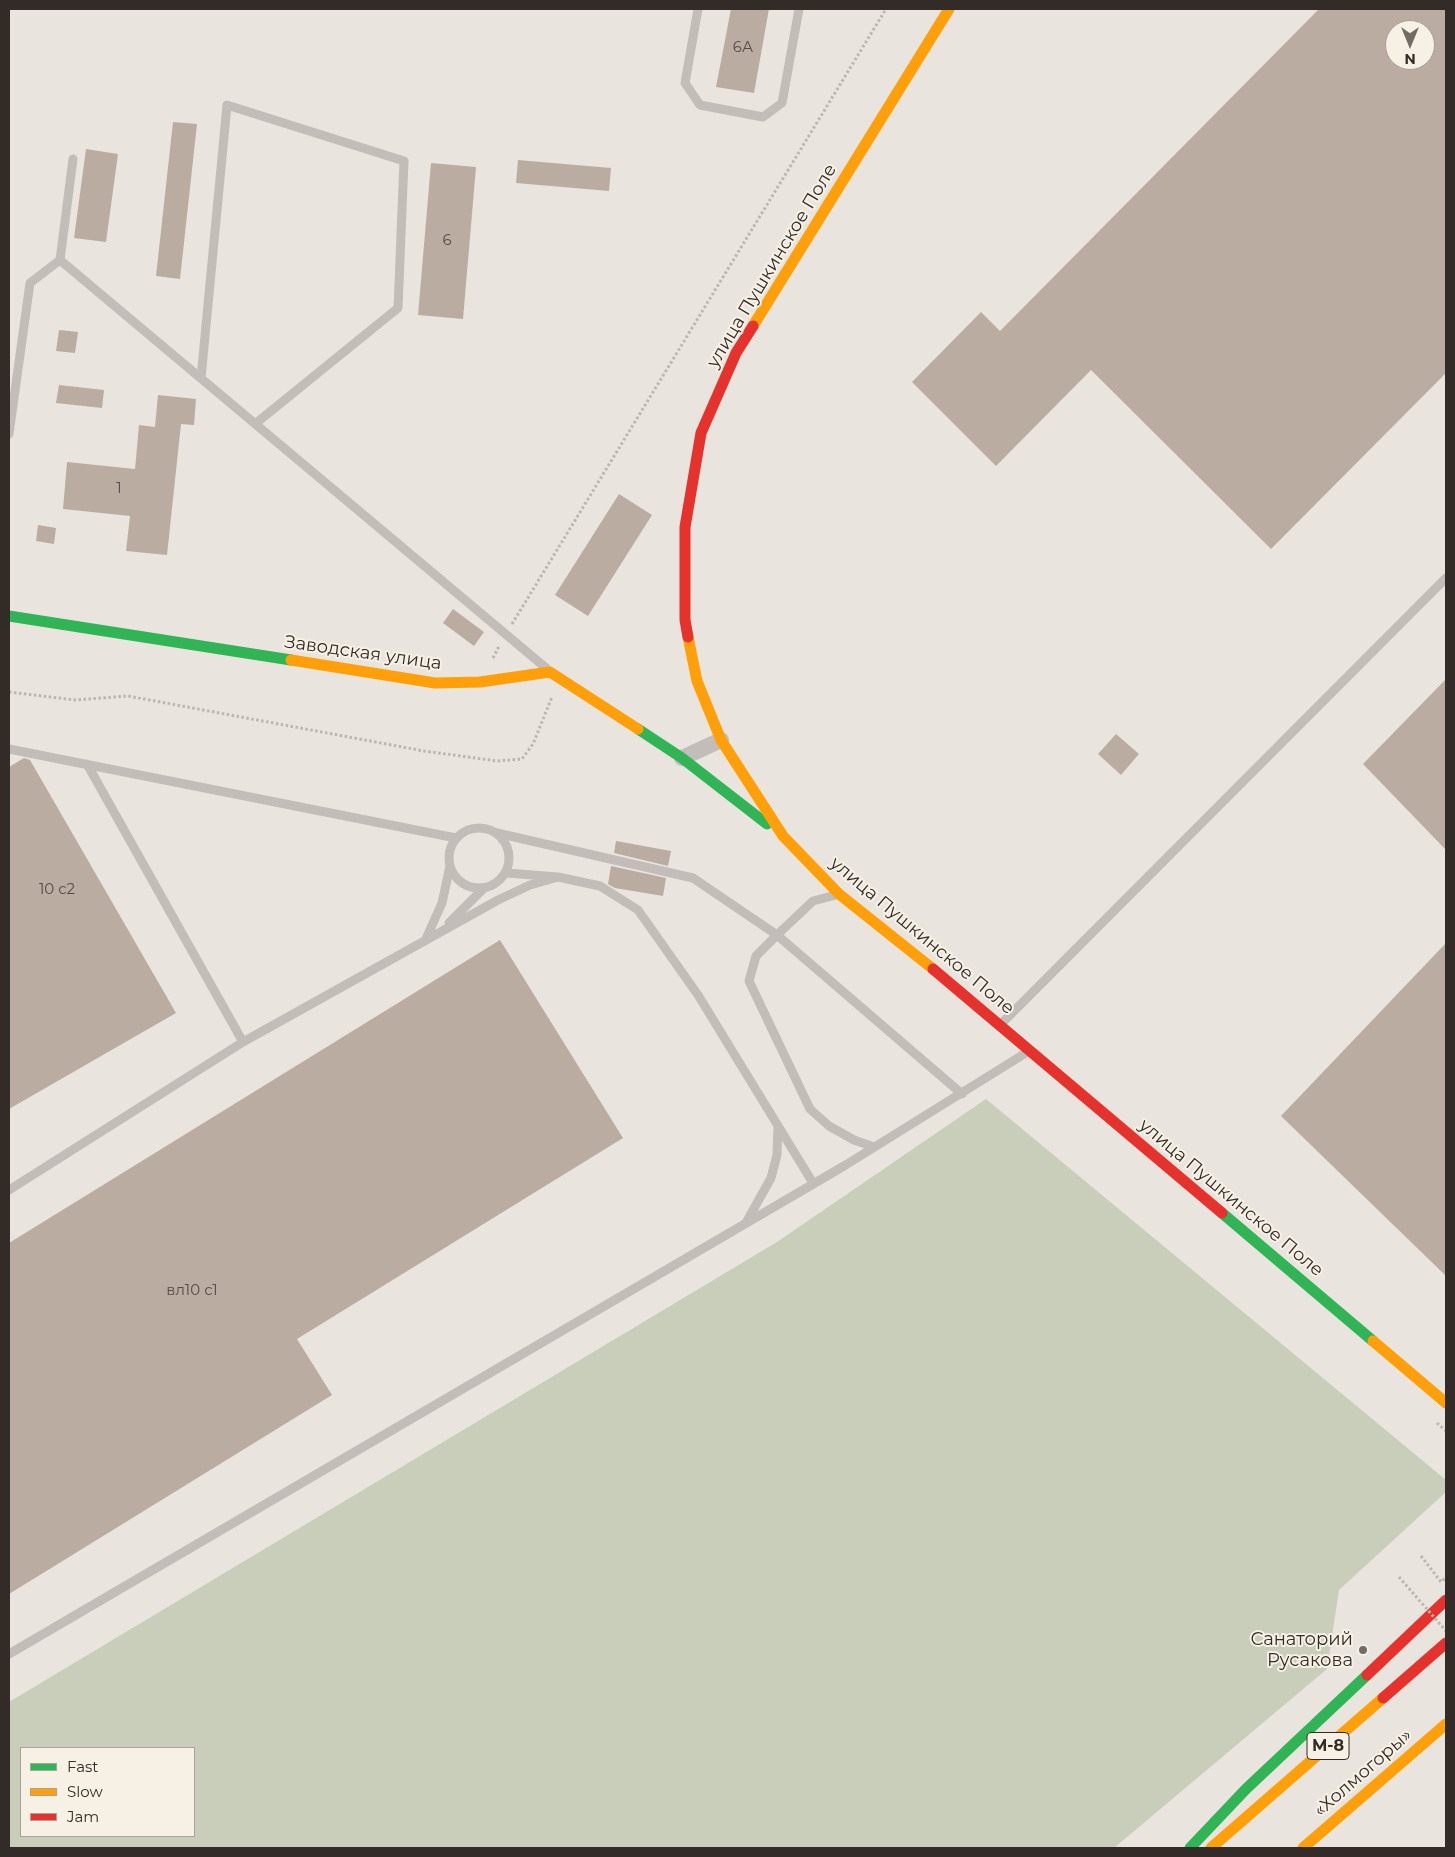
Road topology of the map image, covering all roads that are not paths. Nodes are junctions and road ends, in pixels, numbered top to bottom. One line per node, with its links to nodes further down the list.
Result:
1 (698, 9): 2 (lane)
2 (799, 9)
3 (950, 9): 12 (main road, улица Пушкинское Поле)
4 (73, 159): 5 (lane)
5 (60, 260): 6 (lane); 8 (lane)
6 (201, 378): 7 (lane); 7 (lane)
7 (256, 424): 11 (lane)
8 (9, 434)
9 (1446, 578): 26 (lane)
10 (9, 616): 11 (main road, Заводская улица)
11 (555, 675): 14 (main road)
12 (721, 740): 14 (street); 17 (main road, улица Пушкинское Поле)
13 (9, 749): 15 (lane)
14 (682, 758): 17 (main road)
15 (87, 764): 18 (lane); 27 (lane)
16 (497, 833): 18 (lane); 20 (lane); 24 (lane)
17 (783, 836): 23 (main road, улица Пушкинское Поле)
18 (456, 838): 19 (lane)
19 (450, 866): 22 (lane); 25 (lane)
20 (507, 873): 21 (lane); 22 (lane)
21 (558, 877): 25 (lane); 30 (lane)
22 (483, 889): 25 (lane)
23 (839, 894): 24 (lane); 26 (main road, улица Пушкинское Поле)
24 (777, 935): 29 (lane); 31 (lane)
25 (424, 941): 27 (lane)
26 (1000, 1025): 28 (main road, улица Пушкинское Поле)
27 (243, 1042): 33 (lane)
28 (1030, 1050): 29 (lane); 35 (main road, улица Пушкинское Поле)
29 (962, 1094): 31 (lane)
30 (778, 1126): 32 (lane); 34 (lane)
31 (874, 1147): 32 (lane)
32 (814, 1183): 34 (lane)
33 (9, 1190)
34 (747, 1222): 38 (lane)
35 (1446, 1403)
36 (1446, 1600): 40 (main road)
37 (1446, 1643): 41 (main road, М-8)
38 (9, 1654)
39 (1446, 1724): 42 (main road, «Холмогоры»)
40 (1190, 1848)
41 (1211, 1848)
42 (1303, 1848)

